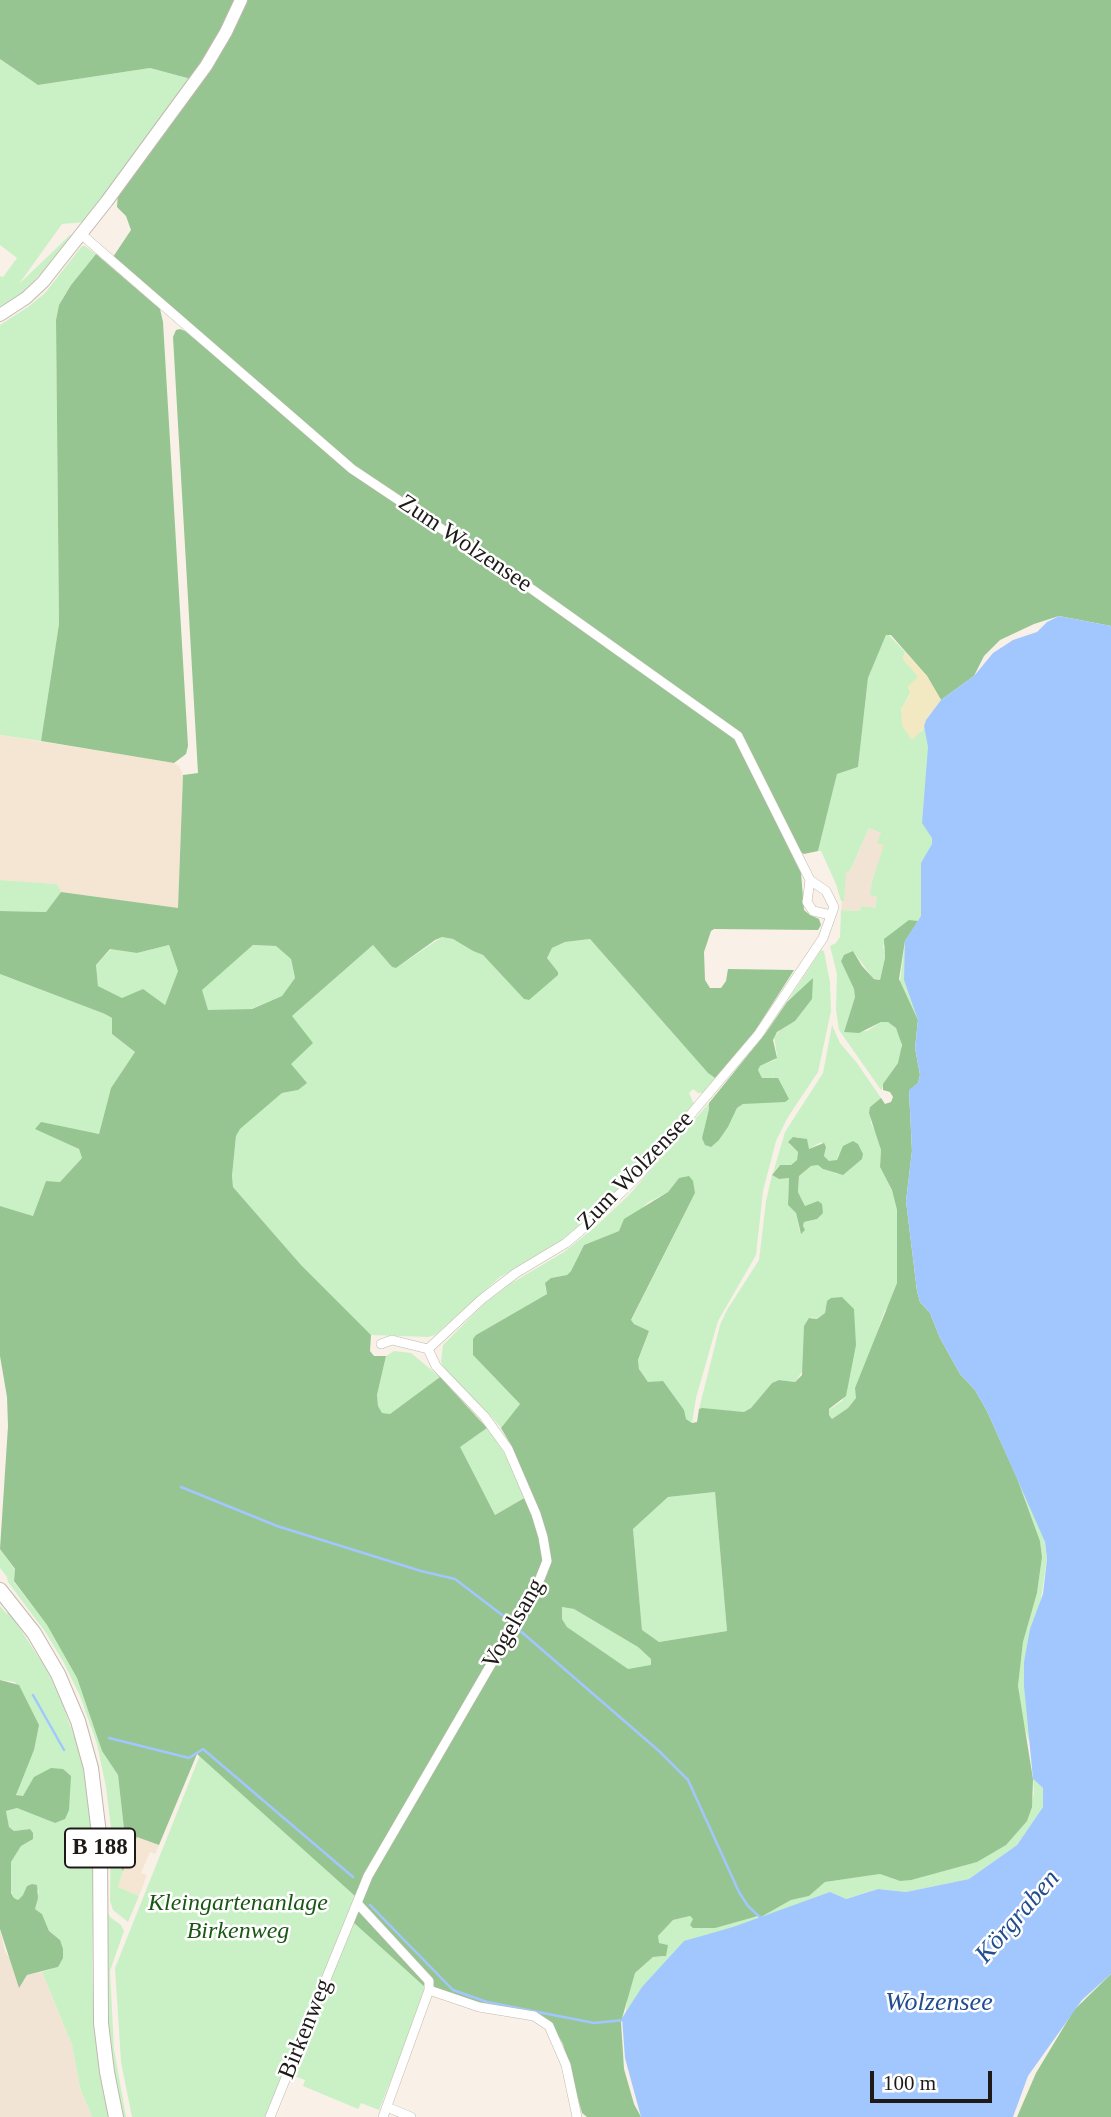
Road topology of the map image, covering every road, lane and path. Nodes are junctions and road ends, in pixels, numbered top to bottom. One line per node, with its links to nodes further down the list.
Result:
1 (241, 0): 2 (main road)
2 (81, 234): 3 (main road); 4 (street, Zum Wolzensee)
3 (0, 315)
4 (810, 880): 5 (street, Zum Wolzensee); 5 (street, Zum Wolzensee)
5 (831, 915): 7 (street, Zum Wolzensee)
6 (381, 1344): 7 (street)
7 (428, 1349): 9 (street, Vogelsang)
8 (4, 1594): 12 (main road, B 188)
9 (357, 1903): 10 (street); 13 (street, Birkenweg)
10 (429, 1990): 11 (street); 16 (street)
11 (387, 2107): 14 (street); 15 (street)
12 (116, 2117)
13 (270, 2117)
14 (383, 2117)
15 (411, 2117)
16 (577, 2117)

